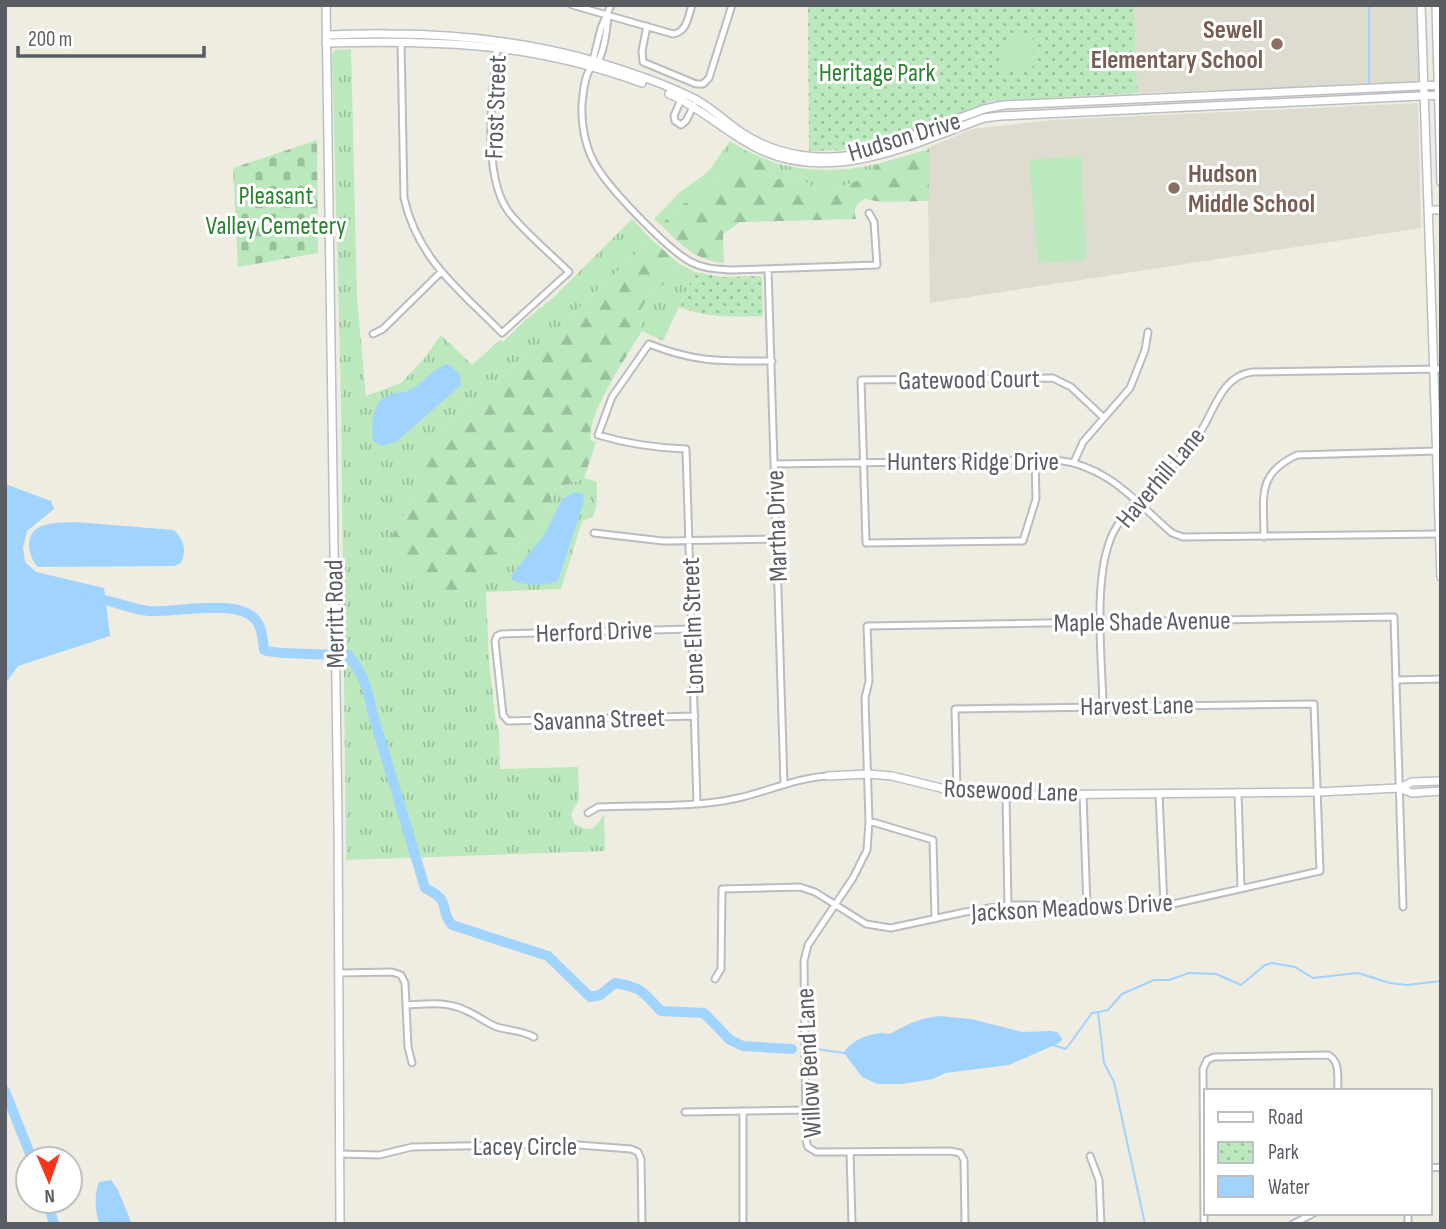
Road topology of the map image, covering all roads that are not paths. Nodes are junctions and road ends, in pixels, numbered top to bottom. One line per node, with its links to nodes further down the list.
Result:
1 (326, 5): 10 (street, Merritt Road)
2 (572, 5): 8 (street)
3 (611, 5): 8 (street)
4 (692, 5): 9 (street)
5 (732, 5): 9 (street)
6 (1421, 5): 15 (street)
7 (1436, 5): 14 (street)
8 (608, 14): 9 (street); 13 (street)
9 (647, 26)
10 (326, 39): 11 (street, Hudson Drive); 12 (street, Hudson Drive); 72 (street, Merritt Road)
11 (401, 41): 12 (street, Hudson Drive); 25 (street)
12 (498, 44): 13 (street, Hudson Drive); 25 (street, Frost Street)
13 (593, 63): 18 (street, Hudson Drive); 24 (street)
14 (1440, 85): 15 (street, Hudson Drive); 16 (street)
15 (1424, 86): 17 (street); 19 (street, Hudson Drive)
16 (1440, 95): 17 (street, Hudson Drive); 20 (street)
17 (1424, 96): 19 (street, Hudson Drive); 21 (street)
18 (682, 97): 19 (street, Hudson Drive); 19 (street)
19 (696, 103)
20 (1441, 181)
21 (1428, 210): 22 (street); 29 (street)
22 (1441, 210)
23 (869, 213): 24 (street)
24 (768, 269): 28 (street, Martha Drive)
25 (441, 272): 27 (street)
26 (1148, 332): 30 (street)
27 (373, 334)
28 (772, 360): 35 (street, Martha Drive); 41 (street, Lone Elm Street)
29 (1437, 369): 31 (street); 36 (street, Haverhill Lane)
30 (1104, 418): 33 (street); 34 (street, Gatewood Court)
31 (1437, 451): 38 (street); 39 (street)
32 (1035, 459): 33 (street, Hunters Ridge Drive); 34 (street, Hunters Ridge Drive); 34 (street)
33 (1074, 461): 36 (street, Hunters Ridge Drive)
34 (863, 462): 35 (street, Hunters Ridge Drive)
35 (774, 464): 40 (street, Martha Drive)
36 (1137, 503): 39 (street, Hunters Ridge Drive); 43 (street, Haverhill Lane)
37 (594, 533): 41 (street)
38 (1440, 534): 39 (street, Hunters Ridge Drive); 42 (street)
39 (1264, 537)
40 (777, 539): 41 (street); 53 (street, Martha Drive)
41 (689, 541): 44 (street, Lone Elm Street)
42 (1441, 577)
43 (1101, 621): 46 (street, Maple Shade Avenue); 47 (street, Haverhill Lane); 50 (street, Maple Shade Avenue)
44 (692, 629): 48 (street, Lone Elm Street); 49 (street, Herford Drive)
45 (1441, 679): 46 (street)
46 (1396, 680): 54 (street, Maple Shade Avenue)
47 (1103, 705): 55 (street, Harvest Lane); 57 (street, Harvest Lane)
48 (695, 716): 49 (street, Savanna Street); 62 (street, Lone Elm Street)
49 (505, 719)
50 (868, 774): 51 (street, Rosewood Lane); 55 (street, Rosewood Lane); 64 (street, Willow Bend Lane)
51 (828, 776): 53 (street, Rosewood Lane)
52 (1441, 781): 54 (street, Rosewood Lane)
53 (785, 783): 62 (street, Rosewood Lane)
54 (1399, 788): 57 (street, Rosewood Lane); 58 (street, Rosewood Lane); 70 (street, Maple Shade Avenue)
55 (957, 792): 61 (street, Rosewood Lane)
56 (1238, 792): 57 (street, Rosewood Lane); 60 (street, Rosewood Lane); 65 (street)
57 (1318, 792): 65 (street, Jackson Meadows Drive)
58 (1441, 792)
59 (1083, 793): 60 (street, Rosewood Lane); 61 (street, Rosewood Lane); 69 (street)
60 (1159, 794): 68 (street)
61 (1006, 795): 67 (street)
62 (697, 803): 63 (street, Rosewood Lane)
63 (588, 813)
64 (869, 821): 66 (street, Willow Bend Lane); 71 (street)
65 (1241, 888): 68 (street, Jackson Meadows Drive)
66 (834, 904): 71 (street, Jackson Meadows Drive); 73 (street, Jackson Meadows Drive); 79 (street, Willow Bend Lane)
67 (1008, 905): 69 (street, Jackson Meadows Drive); 71 (street, Jackson Meadows Drive)
68 (1164, 906): 69 (street, Jackson Meadows Drive)
69 (1087, 907)
70 (1404, 907)
71 (935, 919)
72 (339, 973): 74 (street); 83 (street, Merritt Road)
73 (715, 979)
74 (406, 1005): 75 (street); 76 (street)
75 (534, 1037)
76 (412, 1063)
77 (1338, 1089): 78 (street)
78 (1204, 1108)
79 (806, 1110): 80 (street); 82 (street, Willow Bend Lane)
80 (743, 1111): 81 (street); 88 (street)
81 (685, 1112)
82 (850, 1152): 89 (street); 90 (street, Willow Bend Lane)
83 (340, 1154): 86 (street, Merritt Road); 87 (street, Lacey Circle)
84 (1090, 1156): 91 (street)
85 (1310, 1215): 92 (street)
86 (340, 1224)
87 (642, 1224)
88 (743, 1224)
89 (852, 1224)
90 (965, 1224)
91 (1101, 1224)
92 (1293, 1224)

